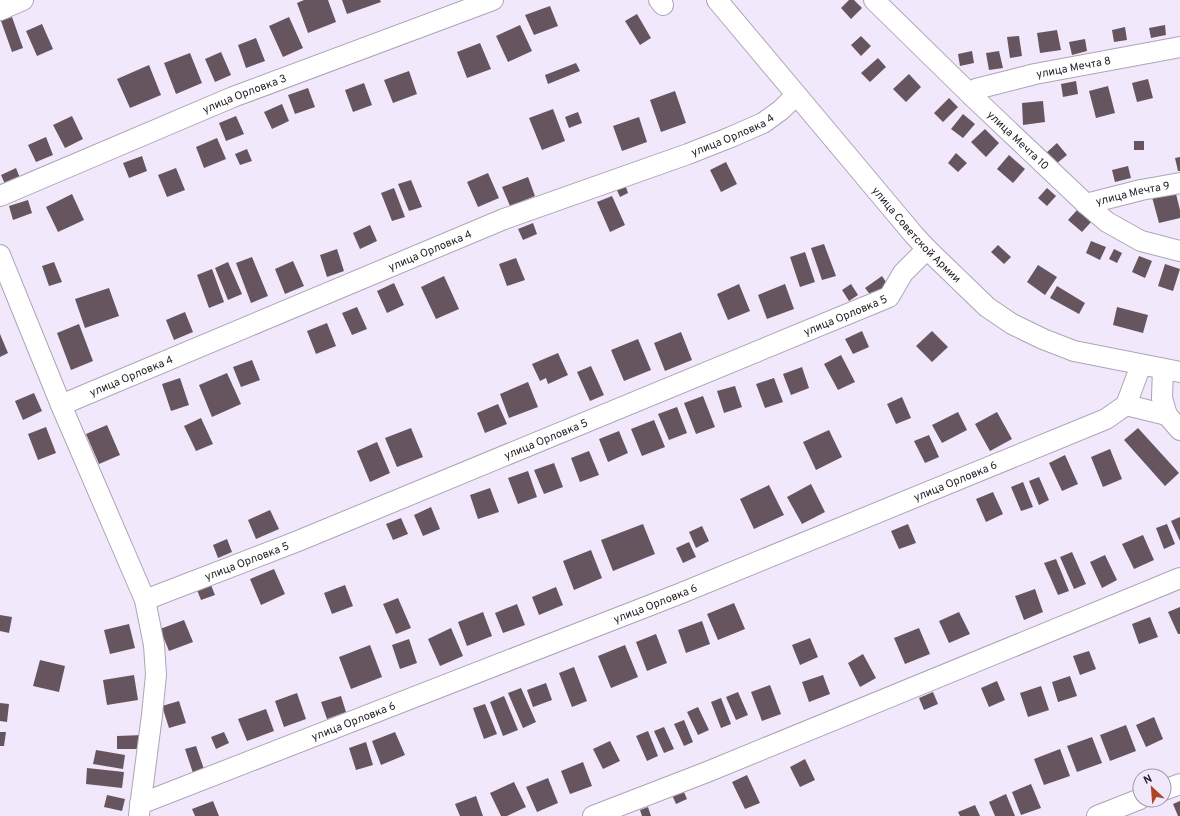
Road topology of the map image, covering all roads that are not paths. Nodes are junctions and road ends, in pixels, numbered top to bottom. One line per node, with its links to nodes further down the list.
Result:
1 (23, 0): 5 (street)
2 (493, 0): 10 (street, улица Орловка 3)
3 (717, 0): 7 (street, улица Советской Армии)
4 (874, 0): 8 (street, улица Мечта 10)
5 (0, 10)
6 (1180, 47): 8 (street, улица Мечта 8)
7 (796, 95): 12 (street, улица Советской Армии); 17 (street, улица Орловка 4)
8 (972, 96): 11 (street, улица Мечта 10)
9 (1180, 183): 11 (street, улица Мечта 9)
10 (0, 196)
11 (1086, 204): 13 (street, улица Мечта 10)
12 (927, 249): 15 (street, улица Советской Армии); 22 (street, улица Орловка 5)
13 (1180, 251)
14 (0, 255): 17 (street)
15 (1141, 365): 16 (street, улица Советской Армии); 18 (street)
16 (1171, 371): 19 (street)
17 (61, 405): 22 (street)
18 (1126, 405): 19 (street); 24 (street, улица Орловка 6)
19 (1167, 415): 20 (street)
20 (1180, 430)
21 (1180, 578): 25 (street)
22 (145, 600): 24 (street)
23 (1132, 802): 26 (street)
24 (139, 810)
25 (593, 816)
26 (1097, 816)

